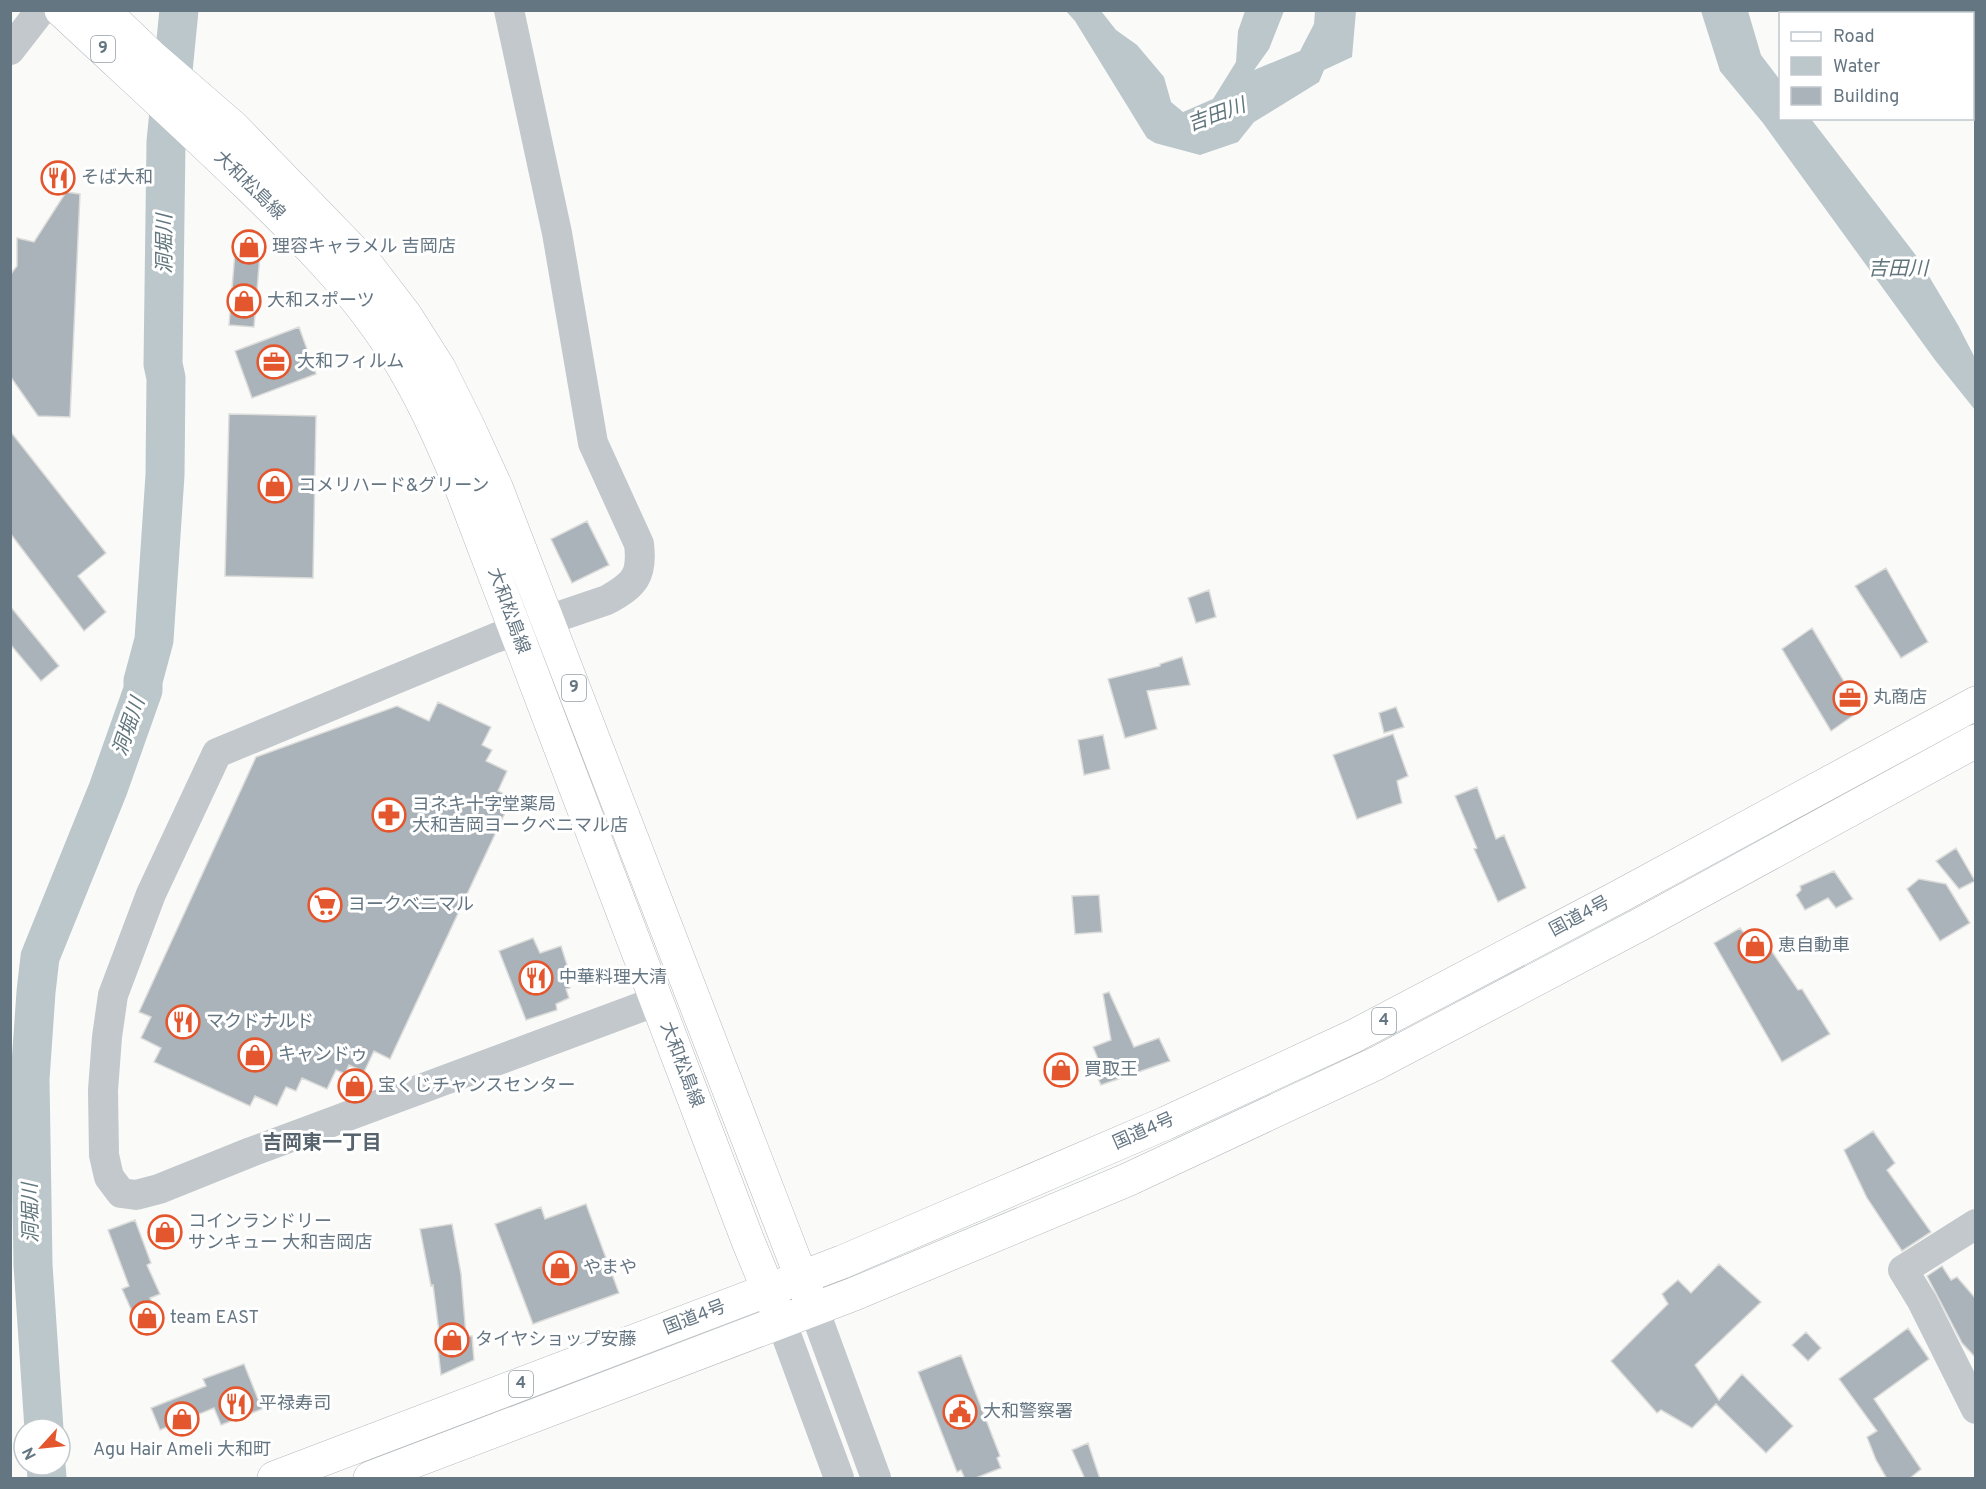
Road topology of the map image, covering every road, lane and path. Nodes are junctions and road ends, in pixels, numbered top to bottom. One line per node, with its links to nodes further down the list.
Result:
1 (41, 10): 5 (street)
2 (61, 10): 7 (main road, 大和松島線 / 9)
3 (103, 10): 6 (main road, 大和松島線 / 9)
4 (509, 10): 6 (street)
5 (10, 50)
6 (548, 620): 7 (street); 12 (main road, 大和松島線 / 9)
7 (515, 631): 10 (main road, 大和松島線 / 9); 10 (street)
8 (1976, 703): 12 (main road, 国道4号 / 4)
9 (1976, 741): 14 (main road, 国道4号 / 4)
10 (657, 1001): 13 (main road, 大和松島線 / 9)
11 (1976, 1224): 16 (street)
12 (801, 1278): 13 (main road, 国道4号 / 4); 14 (main road, 大和松島線 / 9)
13 (768, 1290): 15 (main road, 大和松島線 / 9); 17 (main road, 国道4号 / 4)
14 (814, 1309): 15 (main road, 国道4号 / 4); 20 (street)
15 (781, 1322): 18 (main road, 国道4号 / 4); 19 (street)
16 (1976, 1409)
17 (274, 1479)
18 (370, 1479)
19 (839, 1479)
20 (876, 1479)

